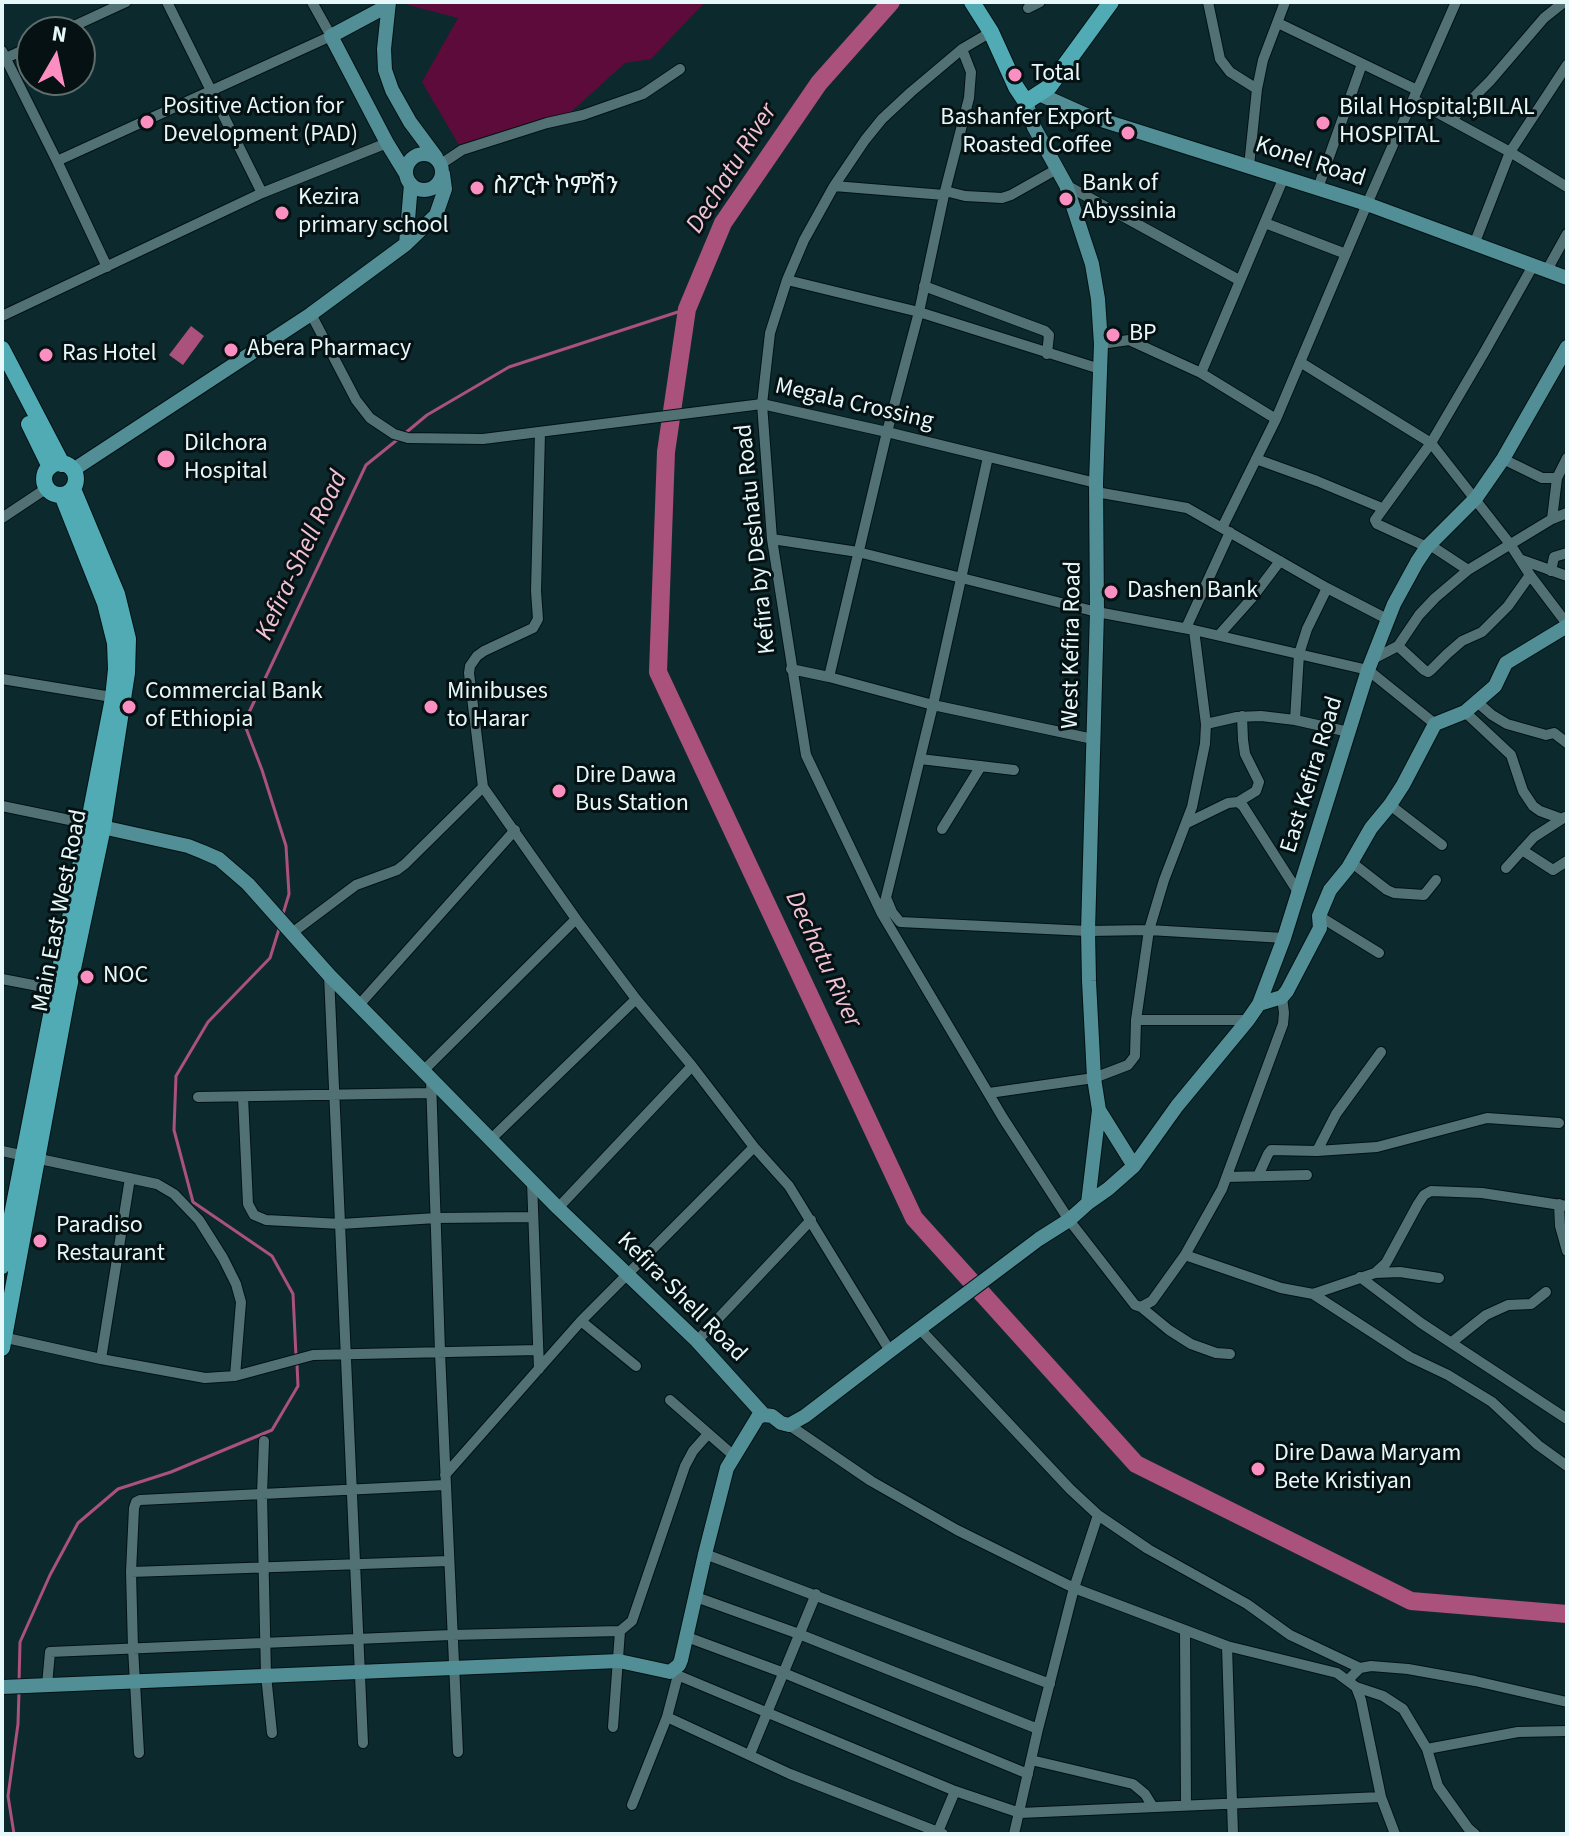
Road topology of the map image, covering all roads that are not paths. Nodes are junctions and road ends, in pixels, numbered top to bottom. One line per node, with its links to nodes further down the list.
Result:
1 (126, 2): 13 (street)
2 (167, 2): 23 (street)
3 (312, 2): 16 (street)
4 (972, 2): 15 (main road)
5 (1040, 2): 12 (street)
6 (1111, 2): 25 (main road)
7 (1208, 2): 22 (street)
8 (1285, 2): 14 (street)
9 (1456, 2): 24 (street)
10 (1564, 2): 26 (street)
11 (388, 4): 16 (main road); 30 (main road)
12 (1028, 8)
13 (96, 16)
14 (1278, 23): 19 (street); 22 (street)
15 (987, 25): 17 (street, Kefira by Deshatu Road); 25 (main road)
16 (331, 36): 23 (street); 27 (main road)
17 (962, 49): 36 (street, Kefira by Deshatu Road); 40 (street)
18 (4, 54): 29 (street)
19 (1362, 64): 24 (street); 38 (street)
20 (1567, 65): 28 (street)
21 (680, 69): 30 (street)
22 (1257, 89): 31 (street)
23 (212, 91): 29 (street); 39 (street)
24 (1416, 95): 26 (street); 41 (street)
25 (1032, 98): 31 (main road, Konel Road); 32 (main road, West Kefira Road)
26 (1452, 119): 28 (street)
27 (387, 143): 34 (main road); 39 (street)
28 (1510, 152): 37 (street); 44 (street)
29 (57, 161): 47 (street)
30 (440, 165): 34 (main road); 34 (main road); 45 (main road)
31 (1249, 166): 33 (main road, Konel Road)
32 (1057, 169): 35 (main road, West Kefira Road); 40 (street)
33 (1284, 177): 38 (main road, Konel Road); 42 (street)
34 (409, 179): 45 (main road)
35 (1066, 185): 51 (street); 56 (main road, West Kefira Road)
36 (834, 186): 40 (street); 50 (street, Kefira by Deshatu Road)
37 (1567, 187)
38 (1318, 188): 41 (main road, Konel Road)
39 (262, 193): 47 (street)
40 (945, 193): 52 (street)
41 (1367, 204): 44 (main road, Konel Road); 46 (street)
42 (1265, 223): 46 (street); 51 (street)
43 (1567, 234): 48 (street)
44 (1475, 242): 48 (main road, Konel Road)
45 (406, 244): 54 (main road)
46 (1346, 254): 60 (street)
47 (107, 267): 55 (street)
48 (1540, 267): 49 (main road, Konel Road); 68 (street)
49 (1567, 278)
50 (787, 280): 53 (street); 64 (street, Kefira by Deshatu Road)
51 (1239, 280): 63 (street)
52 (924, 286): 53 (street); 59 (street)
53 (919, 312): 59 (street); 66 (street)
54 (311, 314): 67 (street, Megala Crossing); 73 (main road)
55 (2, 316)
56 (1101, 344): 62 (main road, West Kefira Road); 63 (street)
57 (1567, 347): 72 (main road, East Kefira Road)
58 (2, 349): 73 (main road)
59 (1047, 354): 62 (street)
60 (1300, 362): 65 (street); 68 (street)
61 (2, 368): 73 (main road)
62 (1100, 369): 75 (main road, West Kefira Road)
63 (1201, 373): 65 (street)
64 (762, 404): 66 (street, Megala Crossing); 67 (street, Megala Crossing); 83 (street, Kefira by Deshatu Road)
65 (1276, 419): 71 (street)
66 (887, 432): 69 (street, Megala Crossing); 86 (street)
67 (540, 433): 121 (street)
68 (1431, 443): 77 (street); 78 (street)
69 (988, 457): 75 (street, Megala Crossing); 94 (street)
70 (1567, 458): 74 (street)
71 (1256, 459): 78 (street); 82 (street)
72 (1503, 459): 74 (street); 77 (main road, East Kefira Road)
73 (62, 467): 76 (main road); 76 (main road)
74 (1557, 478): 81 (street)
75 (1096, 487): 82 (street, Megala Crossing); 96 (main road, West Kefira Road)
76 (61, 490): 80 (street); 107 (main road, Main East West Road)
77 (1476, 498): 84 (street); 85 (main road, East Kefira Road)
78 (1382, 508): 85 (street)
79 (1567, 513): 81 (street)
80 (2, 518)
81 (1552, 519): 84 (street)
82 (1226, 530): 89 (street, Megala Crossing); 99 (street)
83 (772, 539): 86 (street); 104 (street, Kefira by Deshatu Road)
84 (1510, 544): 88 (street); 90 (street)
85 (1429, 546): 90 (street); 97 (main road, East Kefira Road)
86 (858, 552): 94 (street); 105 (street)
87 (1567, 553): 91 (street)
88 (1522, 560): 91 (street); 92 (street)
89 (1280, 561): 95 (street, Megala Crossing); 100 (street)
90 (1468, 570): 101 (street)
91 (1551, 571): 93 (street)
92 (1530, 575): 98 (street); 101 (street)
93 (1567, 576)
94 (961, 577): 96 (street); 109 (street)
95 (1327, 588): 97 (street, Megala Crossing); 102 (street)
96 (1097, 612): 99 (street); 116 (main road, West Kefira Road)
97 (1387, 619): 103 (main road, East Kefira Road)
98 (1567, 625): 108 (main road)
99 (1190, 629): 100 (street); 113 (street)
100 (1219, 635): 102 (street)
101 (1398, 646): 103 (street)
102 (1299, 654): 103 (street); 112 (street)
103 (1371, 665): 114 (street); 115 (main road, East Kefira Road)
104 (791, 669): 105 (street); 138 (street, Kefira by Deshatu Road)
105 (829, 677): 109 (street)
106 (2, 679): 107 (street)
107 (118, 698): 127 (main road, Main East West Road)
108 (1477, 702): 110 (main road); 117 (street)
109 (933, 705): 116 (street); 118 (street)
110 (1465, 712): 114 (main road); 125 (street)
111 (1242, 716): 112 (street); 113 (street); 122 (street)
112 (1295, 720): 115 (street)
113 (1206, 724): 126 (street)
114 (1435, 724): 123 (main road)
115 (1349, 732): 136 (main road, East Kefira Road)
116 (1093, 739): 143 (main road, West Kefira Road)
117 (1567, 743)
118 (920, 759): 119 (street); 137 (street)
119 (981, 766): 120 (street); 128 (street)
120 (1014, 770)
121 (483, 787): 129 (street); 141 (street)
122 (1238, 802): 126 (street); 136 (street)
123 (1390, 805): 130 (street); 133 (main road)
124 (2, 806): 127 (street)
125 (1565, 817): 131 (street)
126 (1187, 823): 142 (street)
127 (96, 826): 141 (main road, Kefira-Shell Road); 148 (main road, Main East West Road)
128 (942, 829)
129 (515, 830): 140 (street); 152 (street)
130 (1442, 845)
131 (1522, 850): 132 (street); 134 (street)
132 (1567, 861)
133 (1351, 862): 135 (street); 139 (main road)
134 (1506, 868)
135 (1436, 880)
136 (1298, 892): 144 (main road, East Kefira Road)
137 (887, 900): 138 (street); 143 (street)
138 (882, 914): 160 (street, Kefira by Deshatu Road)
139 (1319, 916): 145 (street); 149 (main road)
140 (576, 919): 150 (street); 158 (street)
141 (285, 925): 146 (main road, Kefira-Shell Road)
142 (1149, 930): 143 (street); 144 (street); 153 (street)
143 (1088, 931): 157 (main road, West Kefira Road)
144 (1284, 938): 151 (main road, East Kefira Road)
145 (1379, 953)
146 (329, 975): 152 (main road, Kefira-Shell Road); 159 (street)
147 (2, 979): 148 (street)
148 (62, 990): 169 (main road, Main East West Road)
149 (1282, 997): 151 (main road); 173 (street)
150 (636, 999): 156 (street); 165 (street)
151 (1259, 1004): 154 (main road, East Kefira Road)
152 (359, 1005): 158 (main road, Kefira-Shell Road)
153 (1136, 1020): 154 (street); 157 (street)
154 (1248, 1020): 170 (main road, East Kefira Road)
155 (1381, 1052): 168 (street)
156 (692, 1066): 166 (street); 178 (street)
157 (1094, 1078): 160 (street); 163 (main road, West Kefira Road)
158 (429, 1081): 159 (street); 165 (main road, Kefira-Shell Road); 180 (street)
159 (335, 1093): 162 (street); 183 (street)
160 (989, 1093): 182 (street, Kefira by Deshatu Road)
161 (198, 1097): 162 (street)
162 (243, 1097): 183 (street)
163 (1099, 1110): 170 (main road); 176 (main road, West Kefira Road)
164 (1559, 1123): 168 (street)
165 (490, 1140): 175 (main road, Kefira-Shell Road)
166 (754, 1147): 181 (street); 188 (street)
167 (2, 1151): 169 (street)
168 (1317, 1151): 172 (street)
169 (31, 1156): 174 (street); 186 (main road, Main East West Road); 196 (main road, Main East West Road)
170 (1134, 1166): 176 (main road, East Kefira Road)
171 (1307, 1175): 172 (street)
172 (1258, 1176): 173 (street)
173 (1227, 1177): 185 (street)
174 (130, 1178): 204 (street); 207 (street)
175 (532, 1182): 178 (main road, Kefira-Shell Road); 179 (street)
176 (1088, 1203): 182 (main road)
177 (1563, 1205): 184 (street); 187 (street)
178 (558, 1208): 188 (main road, Kefira-Shell Road)
179 (533, 1217): 180 (street); 199 (street)
180 (436, 1218): 183 (street); 201 (street)
181 (811, 1220): 197 (street); 200 (street)
182 (1069, 1220): 193 (street, Kefira by Deshatu Road); 195 (main road)
183 (341, 1224): 202 (street)
184 (1567, 1251)
185 (1185, 1255): 192 (street); 193 (street)
186 (2, 1266)
187 (1375, 1273): 189 (street); 190 (street)
188 (627, 1276): 194 (street); 197 (main road, Kefira-Shell Road)
189 (1360, 1277): 192 (street); 198 (street)
190 (1439, 1278)
191 (1546, 1292): 198 (street)
192 (1313, 1294): 215 (street)
193 (1141, 1307): 203 (street, Kefira by Deshatu Road)
194 (581, 1321): 205 (street); 206 (street)
195 (920, 1329): 200 (main road); 219 (street)
196 (3, 1341): 204 (street)
197 (697, 1341): 209 (main road, Kefira-Shell Road)
198 (1452, 1342): 210 (street)
199 (538, 1350): 201 (street); 206 (street)
200 (890, 1351): 211 (main road)
201 (440, 1352): 202 (street); 216 (street)
202 (347, 1354): 207 (street); 217 (street)
203 (1230, 1354)
204 (101, 1359): 207 (street)
205 (636, 1366)
206 (539, 1369): 216 (street)
207 (235, 1376)
208 (670, 1400): 212 (street)
209 (764, 1415): 211 (main road, Kefira-Shell Road); 214 (main road)
210 (1567, 1419)
211 (789, 1425): 225 (street)
212 (708, 1434): 214 (street); 229 (street)
213 (264, 1441): 218 (street)
214 (734, 1456): 220 (main road)
215 (1567, 1466)
216 (445, 1480): 217 (street); 221 (street)
217 (352, 1489): 218 (street); 222 (street)
218 (262, 1494): 223 (street); 224 (street)
219 (1098, 1515): 225 (street); 239 (street)
220 (705, 1554): 226 (street); 227 (main road)
221 (448, 1561): 222 (street); 231 (street)
222 (356, 1565): 223 (street); 233 (street)
223 (265, 1568): 224 (street); 234 (street)
224 (131, 1572): 236 (street)
225 (1074, 1588): 228 (street); 245 (street)
226 (816, 1594): 230 (street); 245 (street)
227 (696, 1597): 230 (street); 232 (main road)
228 (1185, 1630): 235 (street); 267 (street)
229 (620, 1631): 231 (street); 237 (street)
230 (799, 1634): 241 (street); 253 (street)
231 (451, 1635): 233 (street); 238 (street)
232 (687, 1637): 241 (street); 242 (main road)
233 (359, 1639): 234 (street); 240 (street)
234 (266, 1643): 236 (street); 243 (street)
235 (1227, 1646): 246 (street); 265 (street)
236 (133, 1648): 244 (street); 247 (street)
237 (619, 1661): 238 (main road); 242 (main road); 252 (street)
238 (452, 1667): 240 (main road); 258 (street)
239 (1360, 1668): 246 (street); 249 (street)
240 (360, 1672): 243 (main road); 256 (street)
241 (784, 1673): 250 (street); 262 (street)
242 (674, 1674): 250 (street); 251 (street)
243 (266, 1675): 244 (main road); 255 (street)
244 (134, 1681): 247 (main road); 259 (street)
245 (1050, 1684): 253 (street)
246 (1352, 1684): 257 (street); 264 (street)
247 (47, 1685): 248 (main road)
248 (2, 1687)
249 (1567, 1702)
250 (768, 1713): 260 (street); 263 (street)
251 (667, 1717): 260 (street); 266 (street)
252 (613, 1727)
253 (1038, 1729): 261 (street)
254 (1567, 1731): 257 (street)
255 (272, 1733)
256 (363, 1743)
257 (1427, 1749): 274 (street)
258 (458, 1752)
259 (139, 1753)
260 (750, 1754): 270 (street)
261 (1031, 1760): 262 (street); 268 (street)
262 (1028, 1774): 269 (street)
263 (955, 1791): 269 (street); 270 (street)
264 (1381, 1797): 265 (street); 273 (street)
265 (1232, 1804): 267 (street); 272 (street)
266 (632, 1805)
267 (1186, 1805): 268 (street)
268 (1153, 1807): 269 (street)
269 (1020, 1813): 271 (street)
270 (940, 1833)
271 (1014, 1834)
272 (1233, 1834)
273 (1395, 1834)
274 (1475, 1834)

